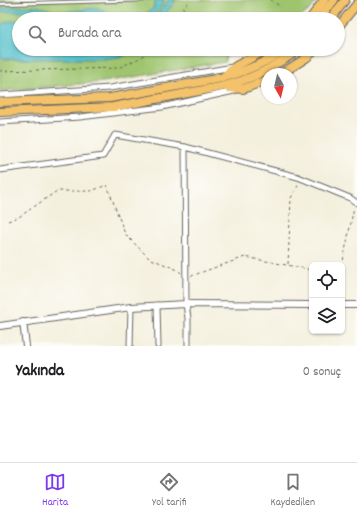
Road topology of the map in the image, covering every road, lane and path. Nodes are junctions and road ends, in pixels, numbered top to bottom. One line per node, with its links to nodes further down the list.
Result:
1 (143, 0): 7 (lane)
2 (190, 0): 10 (path)
3 (271, 0): 9 (path)
4 (324, 0): 11 (main road)
5 (334, 0): 12 (main road)
6 (345, 0): 13 (main road)
7 (0, 4)
8 (357, 4): 14 (main road)
9 (281, 7)
10 (181, 12)
11 (315, 12)
12 (325, 12)
13 (336, 12)
14 (345, 19)
15 (143, 56): 22 (path)
16 (255, 56): 20 (main road)
17 (275, 56): 23 (main road)
18 (290, 56): 25 (main road)
19 (308, 56): 21 (main road)
20 (236, 66): 23 (main road); 27 (street)
21 (290, 68)
22 (0, 71)
23 (222, 78): 28 (main road)
24 (261, 82): 26 (main road)
25 (220, 88): 26 (main road); 29 (main road)
26 (244, 89): 30 (street)
27 (0, 95)
28 (0, 102)
29 (0, 112)
30 (0, 122)
31 (186, 147): 32 (street); 33 (street); 39 (street)
32 (0, 170)
33 (302, 178): 34 (street); 37 (path)
34 (356, 202): 36 (path)
35 (8, 221): 39 (path)
36 (343, 262)
37 (288, 265): 38 (path); 39 (path)
38 (309, 269)
39 (186, 278): 40 (street)
40 (186, 304): 41 (street); 42 (street); 51 (street)
41 (157, 305): 45 (street); 50 (street)
42 (309, 305)
43 (345, 305): 44 (street)
44 (357, 305)
45 (131, 307): 46 (street); 49 (street)
46 (23, 322): 47 (street); 48 (street)
47 (0, 326)
48 (26, 346)
49 (130, 346)
50 (158, 346)
51 (188, 346)

